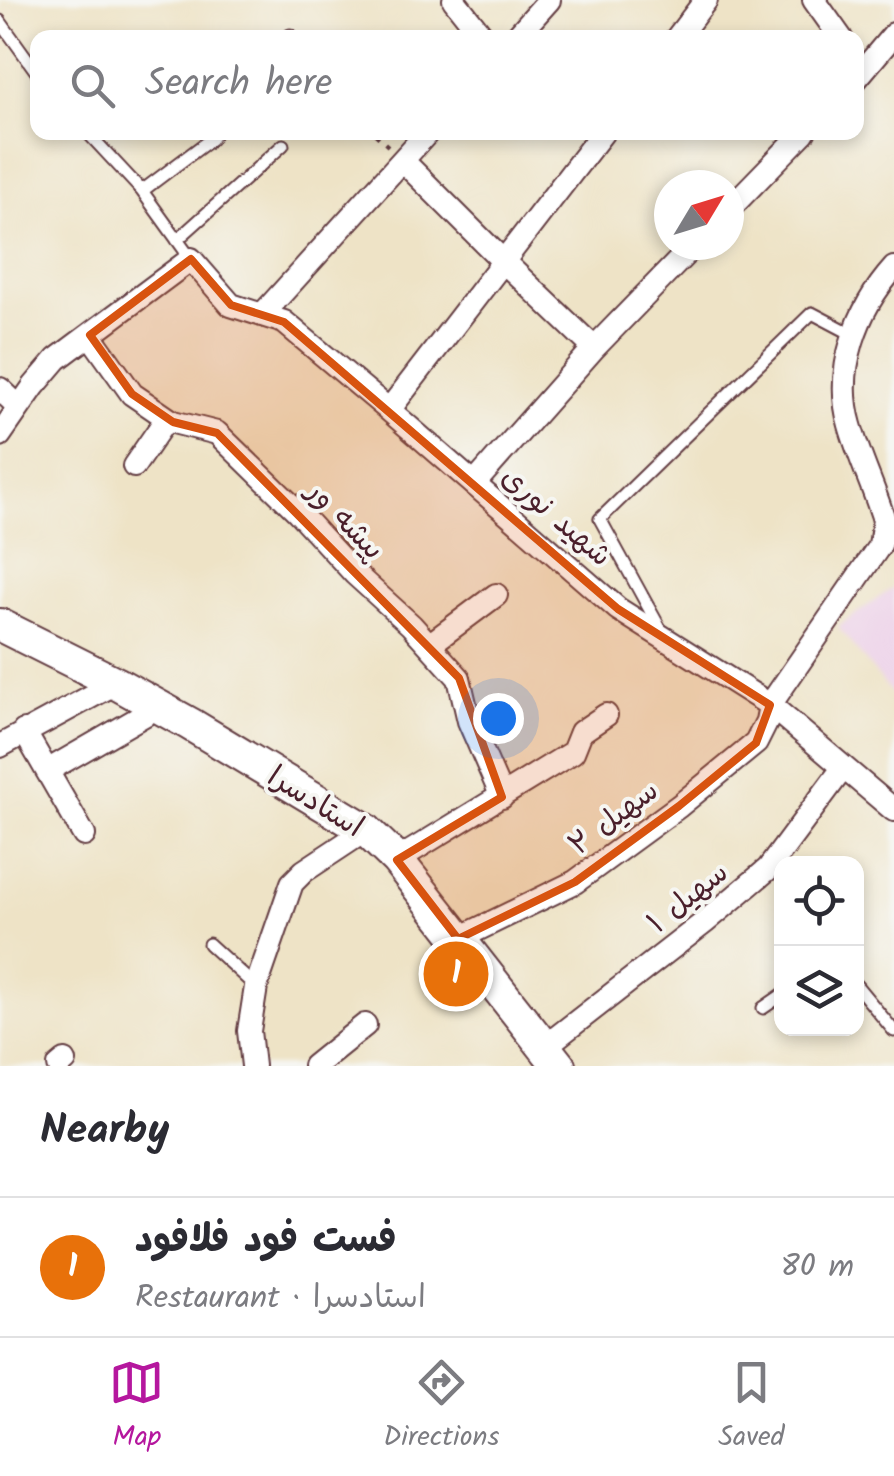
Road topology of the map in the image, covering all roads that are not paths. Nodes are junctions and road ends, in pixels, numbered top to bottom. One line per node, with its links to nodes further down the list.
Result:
1 (454, 0): 6 (street)
2 (549, 0): 7 (street)
3 (706, 0): 8 (street)
4 (814, 0): 9 (street)
5 (0, 22): 11 (lane)
6 (478, 30)
7 (522, 30)
8 (682, 30)
9 (835, 30)
10 (894, 34): 12 (street)
11 (30, 63)
12 (864, 65)
13 (94, 140): 20 (lane)
14 (210, 140): 20 (lane)
15 (421, 140): 19 (street)
16 (589, 140): 24 (street)
17 (796, 140): 21 (street)
18 (284, 145): 22 (lane)
19 (402, 161): 24 (street); 26 (street)
20 (142, 192): 22 (lane)
21 (744, 194)
22 (184, 250): 26 (street, شهید نوری); 28 (street)
23 (679, 260): 29 (street)
24 (504, 262): 29 (street); 32 (street)
25 (890, 279): 27 (street)
26 (262, 315): 32 (street, شهید نوری)
27 (852, 334): 37 (street); 40 (lane)
28 (90, 335): 31 (street); 33 (street, پیشه ور)
29 (594, 348): 36 (street)
30 (0, 389): 31 (street)
31 (19, 407): 34 (street)
32 (390, 410): 36 (street, شهید نوری)
33 (166, 418): 35 (street); 41 (street, پیشه ور)
34 (0, 435)
35 (134, 466)
36 (474, 484): 40 (street, شهید نوری)
37 (889, 524): 43 (street, سهیل ۲)
38 (496, 595): 41 (street)
39 (0, 624): 42 (main road, استادسرا)
40 (668, 642): 43 (street, شهید نوری)
41 (429, 645): 50 (street, پیشه ور)
42 (116, 683): 44 (main road, استادسرا); 46 (street)
43 (770, 706): 48 (street, شهید نوری); 55 (street, سهیل ۲)
44 (158, 707): 49 (street); 52 (main road, استادسرا)
45 (606, 715): 50 (street)
46 (24, 732): 47 (street); 49 (street)
47 (0, 746)
48 (843, 768): 51 (street, شهید نوری); 63 (street, سهیل ۱)
49 (47, 771): 53 (street)
50 (502, 797): 54 (street)
51 (894, 810)
52 (366, 830): 54 (main road, استادسرا); 57 (street)
53 (84, 835)
54 (397, 860): 55 (main road, استادسرا)
55 (458, 939): 63 (main road, استادسرا)
56 (210, 944): 57 (lane)
57 (256, 987): 64 (street)
58 (864, 995): 62 (lane)
59 (774, 1000): 60 (lane)
60 (763, 1008)
61 (364, 1024): 65 (street)
62 (894, 1031)
63 (551, 1057)
64 (253, 1066)
65 (314, 1066)

